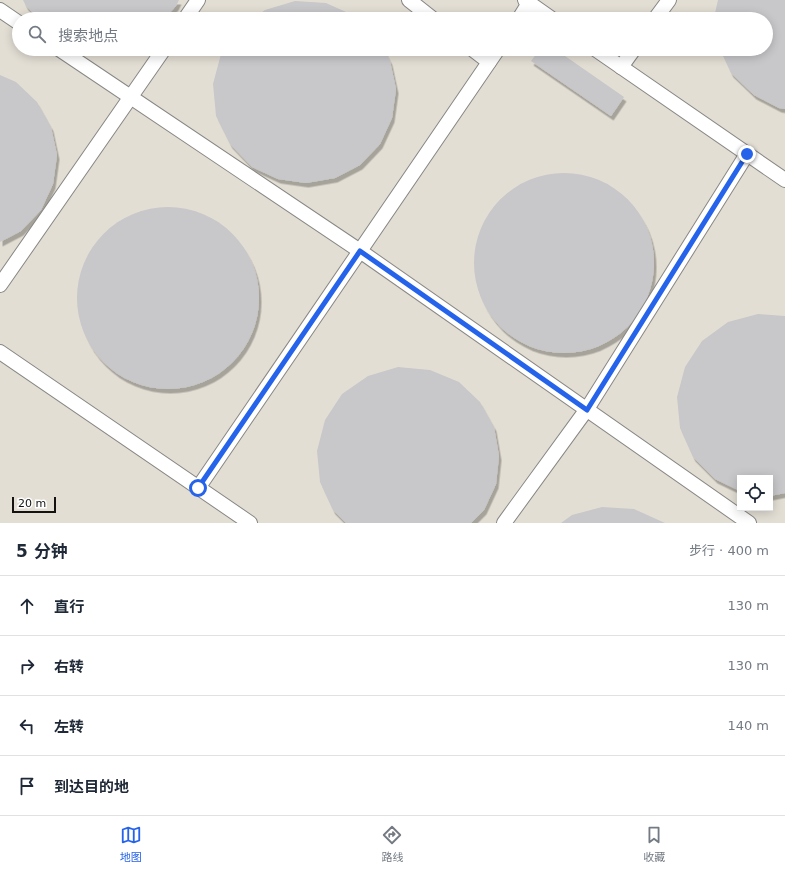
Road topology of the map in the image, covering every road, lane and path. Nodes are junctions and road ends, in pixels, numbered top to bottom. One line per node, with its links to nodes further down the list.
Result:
1 (198, 0): 6 (street)
2 (409, 0): 7 (street)
3 (669, 0): 10 (street)
4 (527, 2): 8 (street); 9 (street)
5 (0, 10): 11 (street)
6 (189, 12)
7 (424, 12)
8 (522, 12)
9 (542, 12)
10 (661, 12)
11 (12, 18)
12 (69, 56): 20 (street)
13 (159, 56): 20 (street)
14 (481, 56): 18 (street)
15 (493, 56): 18 (street)
16 (605, 56): 19 (street)
17 (629, 56): 19 (street)
18 (489, 62): 23 (street)
19 (621, 67): 21 (street)
20 (130, 97): 23 (street); 24 (street)
21 (747, 154): 22 (street); 26 (street)
22 (785, 180)
23 (360, 251): 26 (street); 27 (street)
24 (0, 285)
25 (0, 352): 27 (street)
26 (587, 410): 29 (street); 30 (street)
27 (198, 488): 28 (street)
28 (250, 523)
29 (504, 523)
30 (749, 523)

